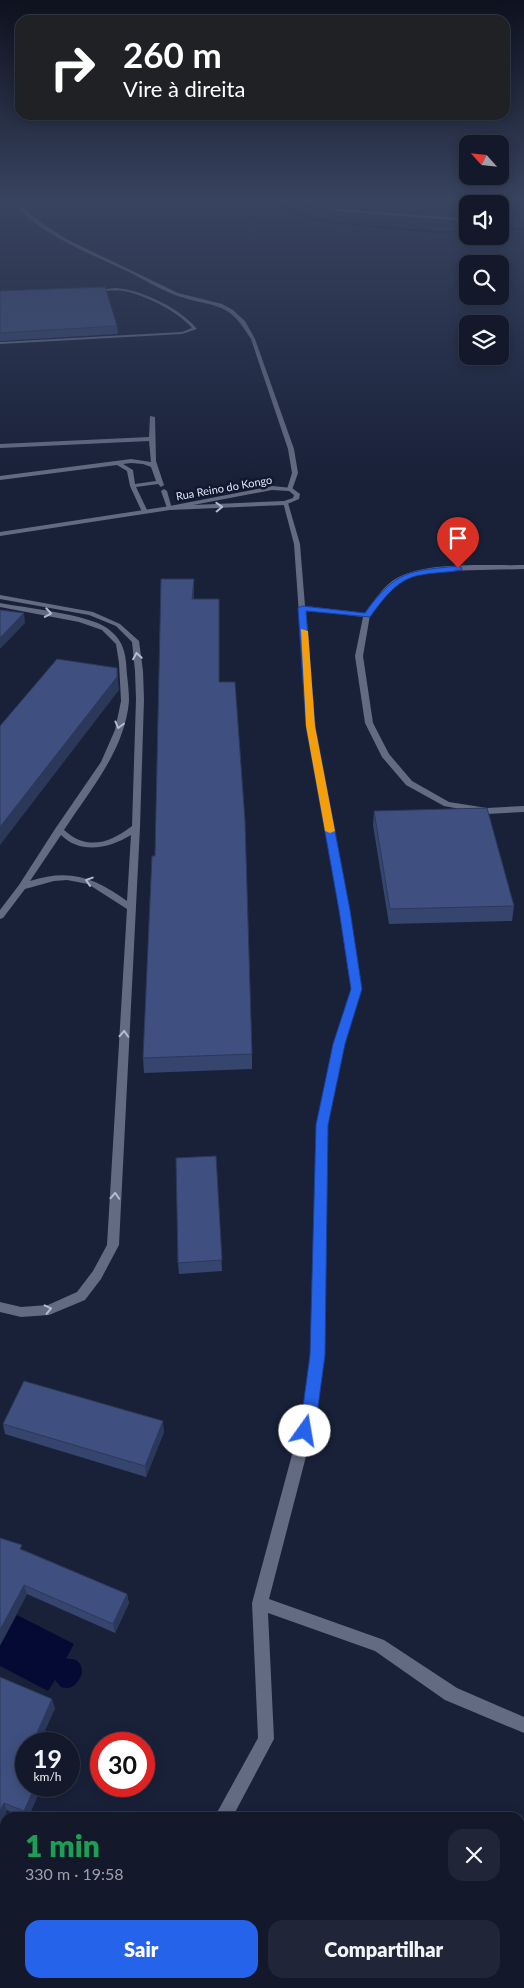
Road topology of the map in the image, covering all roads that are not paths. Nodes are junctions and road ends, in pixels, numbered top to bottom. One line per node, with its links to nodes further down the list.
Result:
1 (130, 292): 3 (street)
2 (172, 292): 12 (street)
3 (0, 343)
4 (152, 416): 5 (street)
5 (151, 439): 6 (street); 8 (street)
6 (0, 446)
7 (115, 462): 8 (street); 9 (street); 10 (street)
8 (154, 466): 11 (street)
9 (0, 478)
10 (134, 486): 11 (street); 15 (street)
11 (161, 486): 14 (street)
12 (290, 489): 13 (street, Rua Reino do Kongo); 14 (street, Rua Reino do Kongo)
13 (285, 503): 14 (street, Rua Reino do Kongo, one-way to 13); 20 (street)
14 (170, 508): 15 (street, Rua Reino do Kongo)
15 (145, 512): 16 (street, Rua Reino do Kongo)
16 (0, 534)
17 (524, 567): 21 (street)
18 (0, 597): 23 (street, one-way to 18)
19 (0, 605): 24 (street, one-way to 24)
20 (302, 608): 21 (street); 29 (street)
21 (367, 615): 22 (street)
22 (524, 809)
23 (136, 827): 24 (street); 26 (street)
24 (59, 829): 25 (street)
25 (22, 887): 26 (street, one-way to 25); 27 (street)
26 (130, 907): 28 (street, one-way to 26)
27 (0, 916)
28 (0, 1307)
29 (260, 1602): 30 (street); 31 (street)
30 (524, 1726)
31 (225, 1812)

